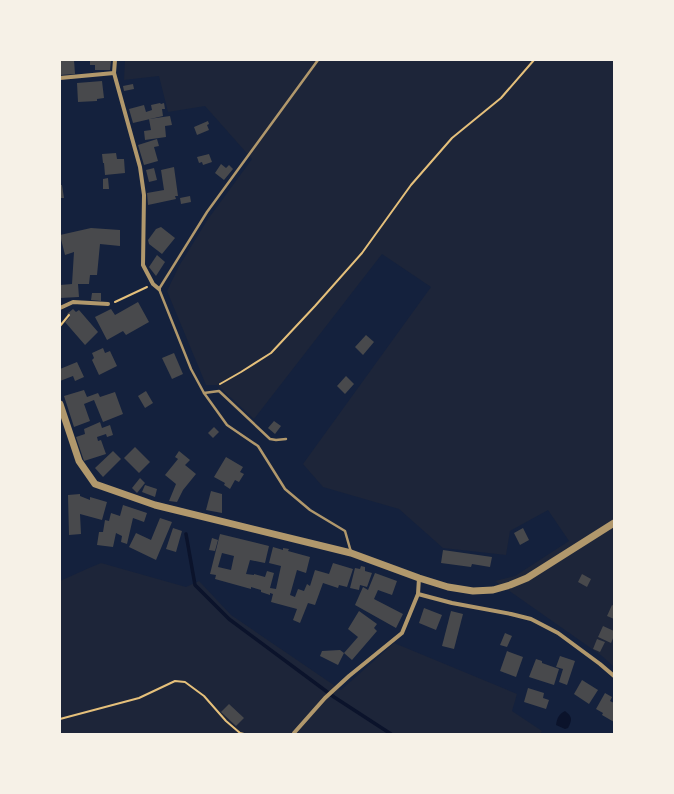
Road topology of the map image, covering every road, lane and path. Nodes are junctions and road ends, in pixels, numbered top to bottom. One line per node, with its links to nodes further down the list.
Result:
1 (115, 60): 4 (street)
2 (318, 60): 7 (lane)
3 (534, 60): 12 (path)
4 (114, 73): 5 (street); 6 (street)
5 (60, 78)
6 (153, 284): 7 (street); 8 (path)
7 (159, 289): 13 (lane)
8 (108, 304): 9 (street)
9 (60, 308)
10 (68, 315): 11 (path)
11 (60, 326)
12 (219, 390): 13 (lane); 15 (lane)
13 (204, 393): 17 (lane)
14 (60, 404): 17 (street)
15 (286, 439)
16 (614, 523): 18 (street)
17 (351, 552): 18 (street)
18 (419, 578): 19 (street)
19 (418, 594): 20 (street); 22 (street)
20 (614, 676)
21 (60, 719): 23 (path)
22 (294, 733)
23 (244, 734)

